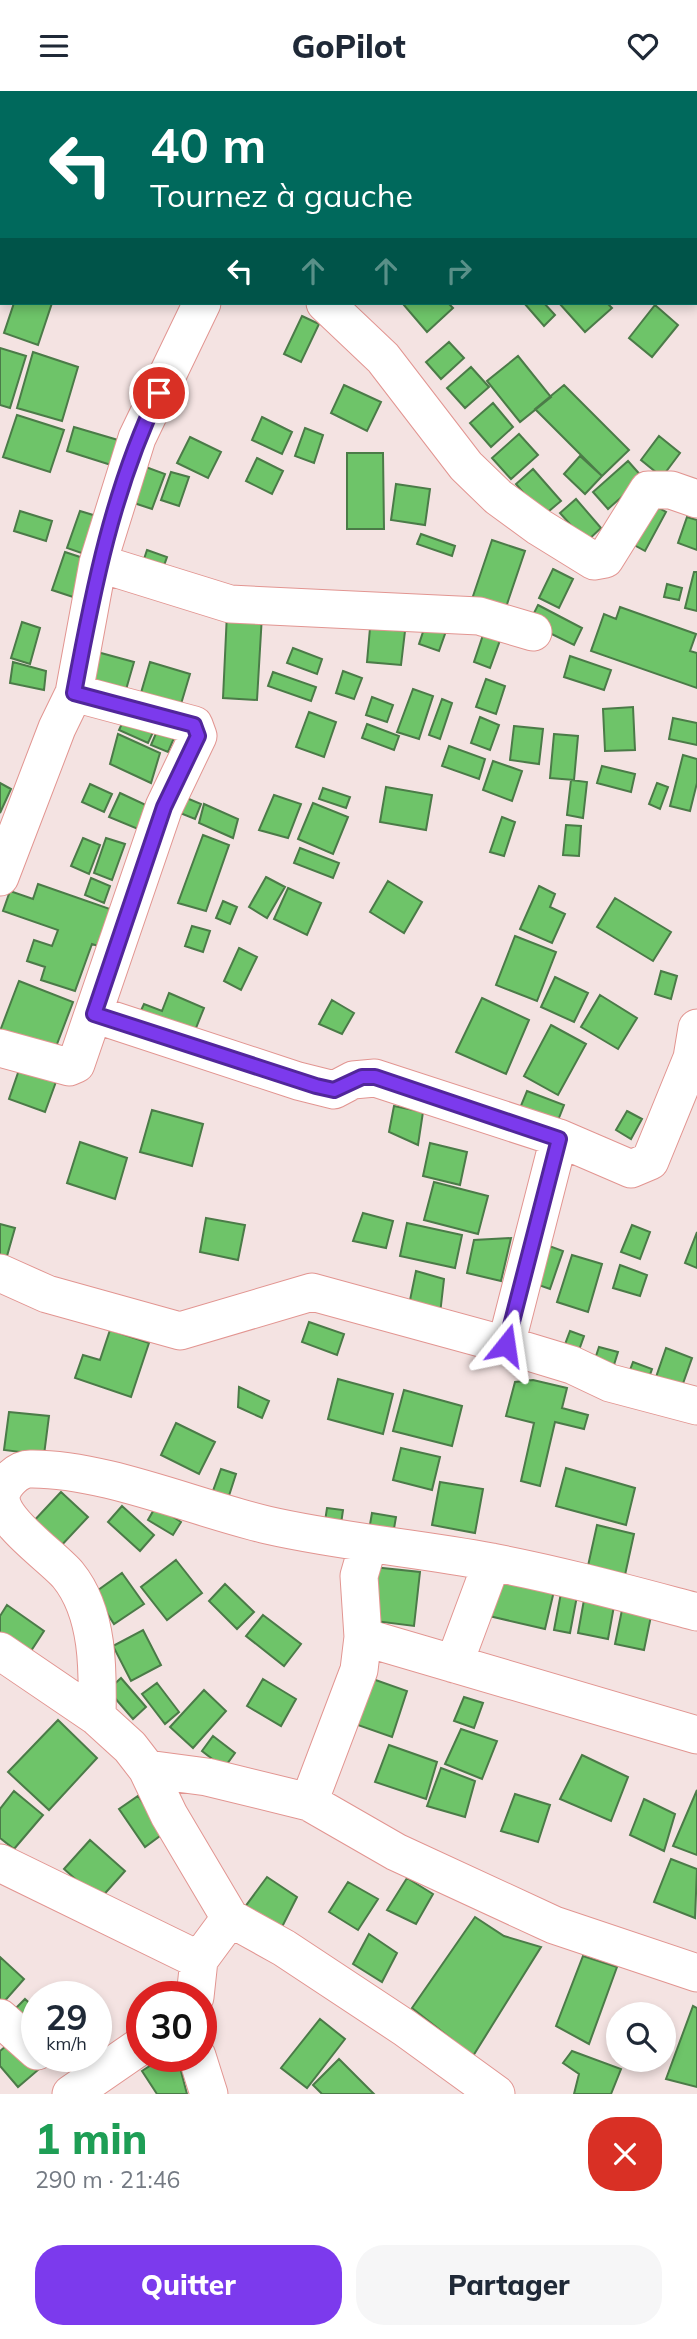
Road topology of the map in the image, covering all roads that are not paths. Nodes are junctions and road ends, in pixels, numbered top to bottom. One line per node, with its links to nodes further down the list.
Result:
1 (201, 305): 4 (street)
2 (327, 305): 3 (street)
3 (697, 499)
4 (98, 563): 5 (street); 6 (street)
5 (533, 632)
6 (74, 693): 7 (street); 8 (street)
7 (0, 877)
8 (94, 1014): 10 (street); 12 (street)
9 (697, 1028): 11 (street)
10 (0, 1048)
11 (687, 1096): 12 (street)
12 (559, 1139): 14 (street)
13 (0, 1273): 14 (street)
14 (506, 1345): 15 (street)
15 (697, 1406)
16 (368, 1545): 17 (street); 19 (street); 22 (street)
17 (492, 1562): 18 (street); 21 (street)
18 (697, 1612)
19 (363, 1637): 21 (street); 25 (street)
20 (0, 1651): 22 (street)
21 (454, 1664): 23 (street)
22 (97, 1717): 24 (street)
23 (697, 1735)
24 (147, 1769): 25 (street); 27 (street)
25 (309, 1802): 29 (street)
26 (0, 1863): 28 (street)
27 (230, 1918): 28 (street); 38 (street)
28 (199, 1960): 30 (street)
29 (697, 1973)
30 (197, 1981)
31 (0, 2018): 32 (street)
32 (21, 2037)
33 (126, 2056): 36 (street)
34 (58, 2072): 36 (street)
35 (202, 2072): 37 (street)
36 (75, 2091)
37 (209, 2094)
38 (496, 2094)

